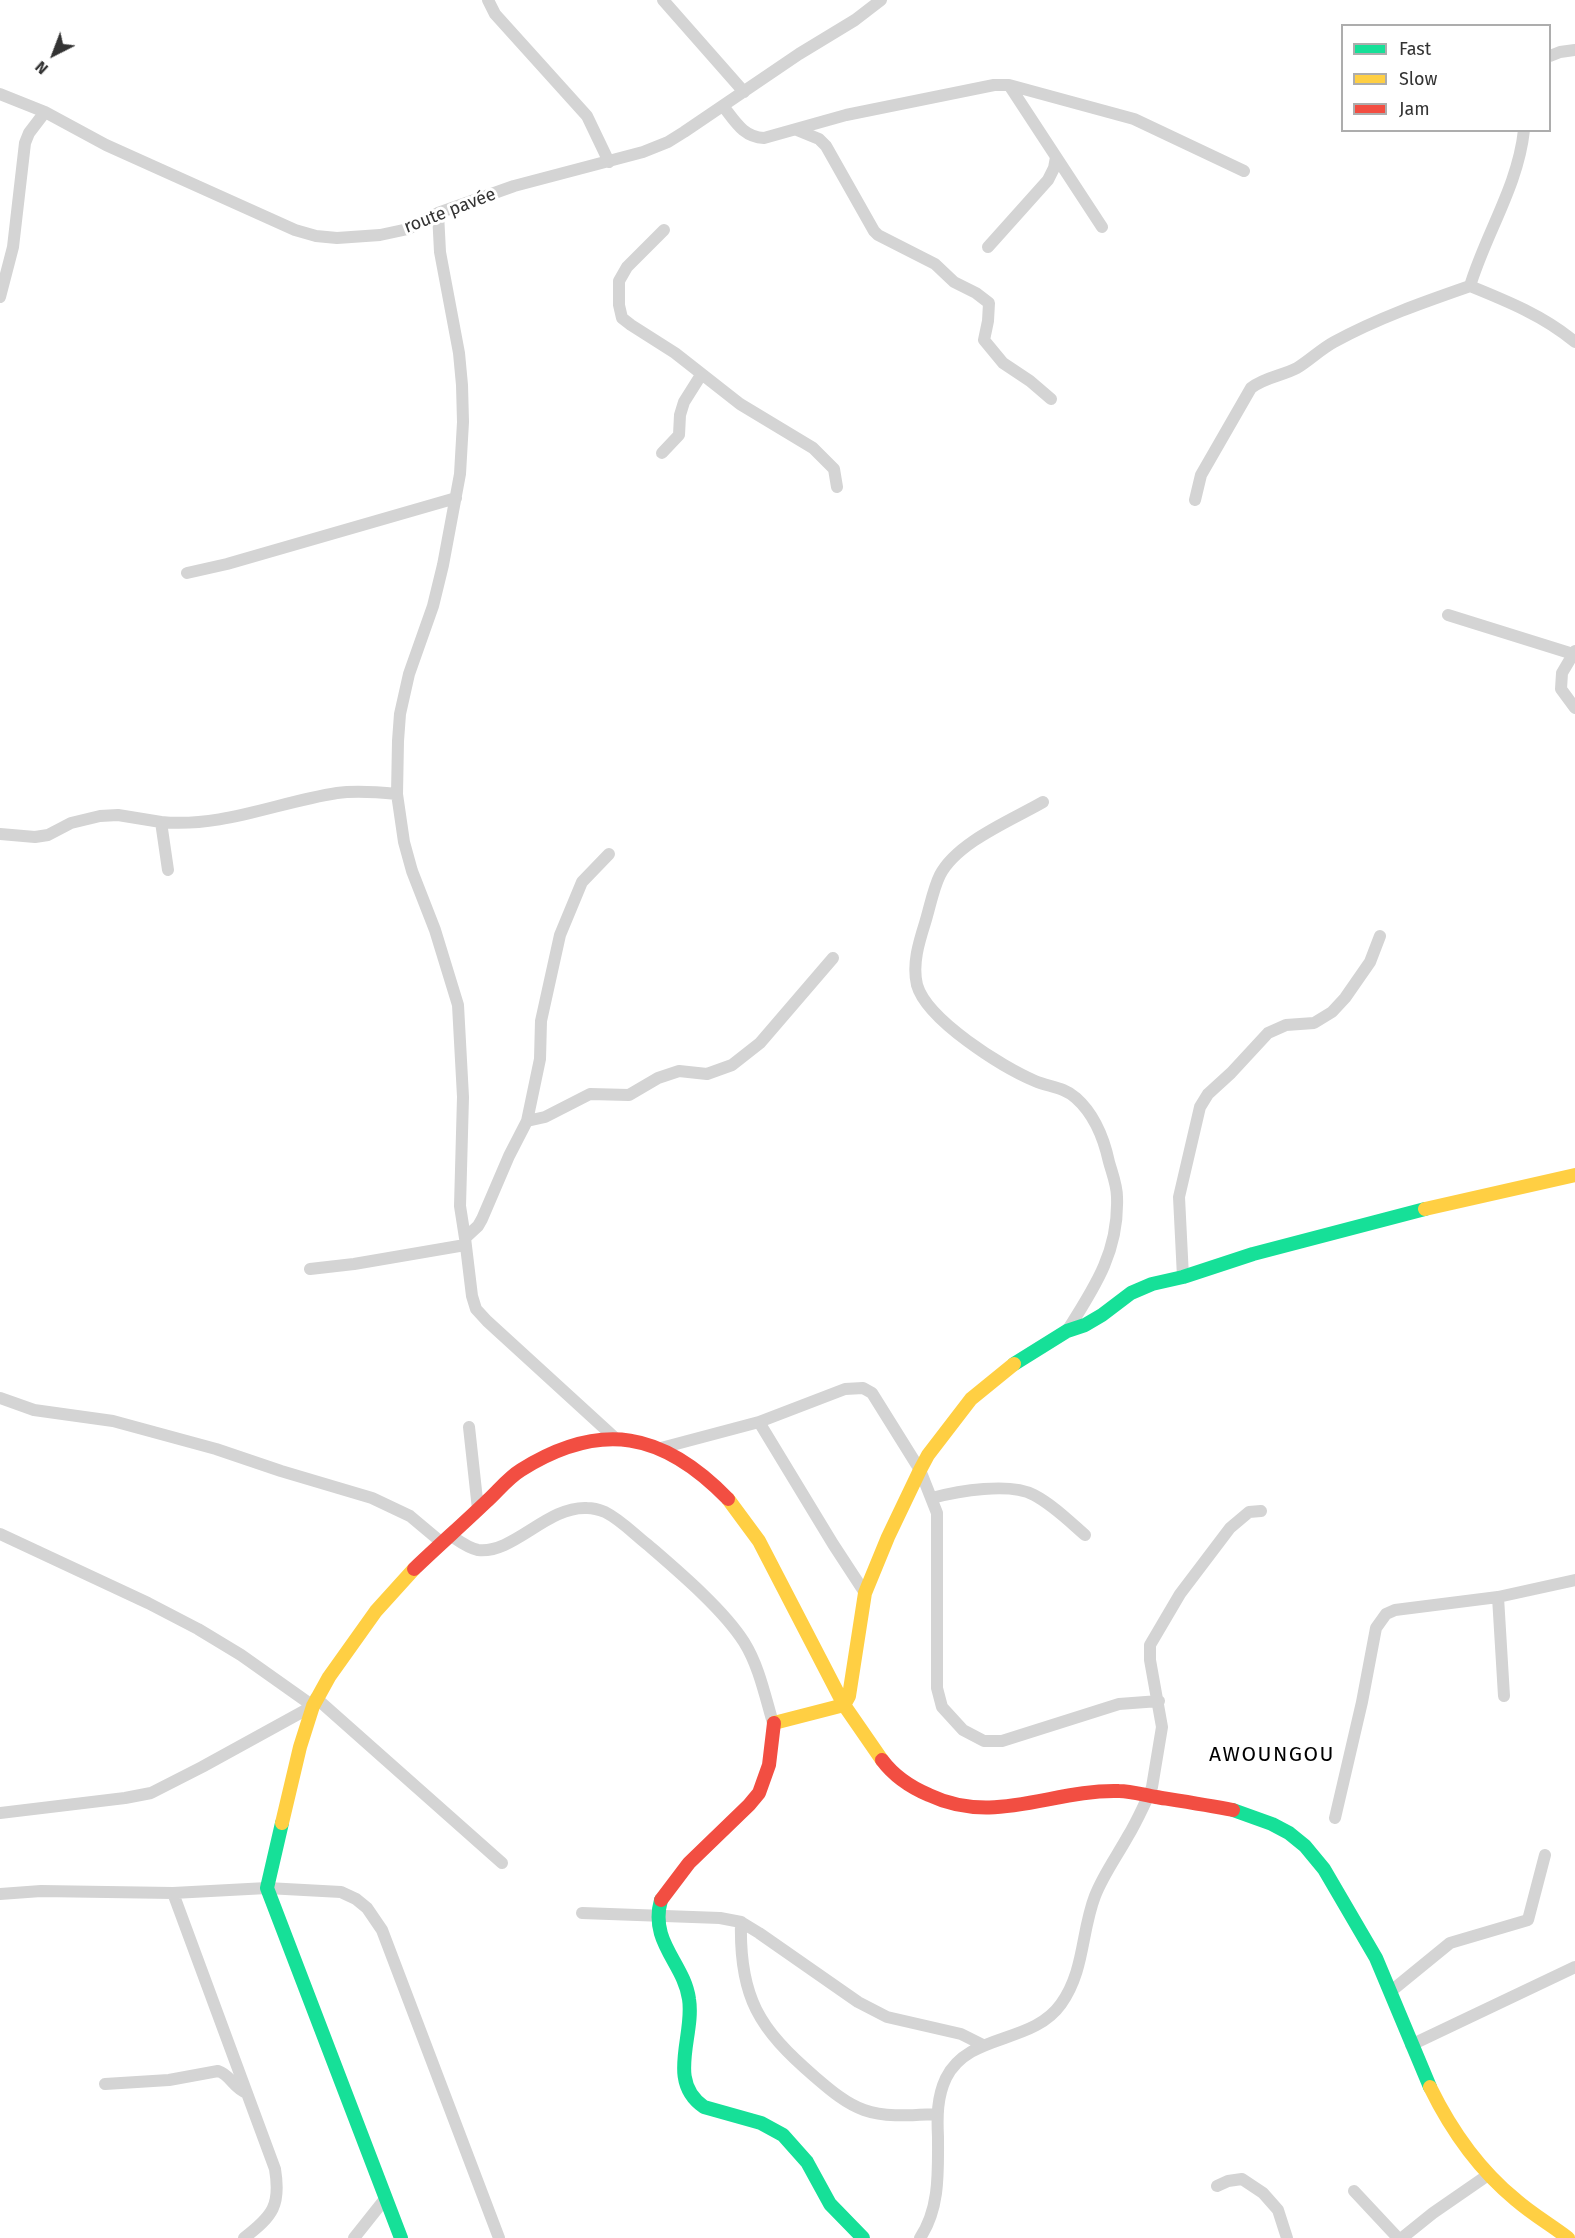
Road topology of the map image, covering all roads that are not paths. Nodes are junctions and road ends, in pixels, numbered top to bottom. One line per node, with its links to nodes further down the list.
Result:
1 (488, 0): 14 (street)
2 (663, 0): 7 (street)
3 (880, 0): 7 (street, route pavée)
4 (1575, 50): 5 (street)
5 (1551, 56)
6 (1009, 85): 11 (street); 13 (street); 15 (street)
7 (744, 92): 9 (street, route pavée)
8 (0, 94): 10 (street, route pavée)
9 (723, 106): 11 (street); 14 (street, route pavée)
10 (45, 112): 16 (street, route pavée); 21 (street)
11 (797, 130): 24 (street)
12 (1524, 132): 20 (street)
13 (1056, 157): 17 (street); 19 (street)
14 (609, 162): 16 (street, route pavée)
15 (1244, 171)
16 (438, 213): 27 (street)
17 (1102, 227)
18 (664, 230): 23 (street)
19 (988, 247)
20 (1470, 285): 22 (street); 28 (street)
21 (0, 297)
22 (1575, 342)
23 (701, 375): 25 (street); 26 (street)
24 (1051, 399)
25 (662, 453)
26 (837, 487)
27 (456, 498): 29 (street); 33 (street)
28 (1195, 500)
29 (187, 573)
30 (1448, 615): 31 (street)
31 (1574, 652): 32 (street)
32 (1575, 708)
33 (397, 794): 35 (street); 43 (street)
34 (1043, 802): 46 (street)
35 (161, 822): 36 (street); 38 (street)
36 (0, 834)
37 (609, 854): 41 (street)
38 (168, 870)
39 (1380, 936): 45 (street)
40 (833, 958): 41 (street)
41 (527, 1120): 43 (street)
42 (1575, 1175): 45 (street)
43 (465, 1241): 44 (street); 50 (street)
44 (310, 1269)
45 (1183, 1278): 46 (street)
46 (1067, 1331): 52 (street)
47 (0, 1398): 58 (street)
48 (759, 1422): 51 (street); 52 (street); 60 (street)
49 (470, 1427): 54 (street)
50 (615, 1438): 51 (street); 54 (street)
51 (661, 1448): 65 (street)
52 (920, 1470): 53 (street); 60 (street)
53 (932, 1498): 57 (street); 63 (street)
54 (478, 1509): 58 (street)
55 (1261, 1510): 63 (street)
56 (0, 1534): 64 (street)
57 (1086, 1535)
58 (446, 1539): 64 (street); 66 (street)
59 (1575, 1580): 61 (street)
60 (865, 1593): 65 (street)
61 (1498, 1597): 62 (street); 69 (street)
62 (1504, 1696)
63 (1159, 1701): 67 (street)
64 (314, 1702): 68 (street); 71 (street); 72 (street)
65 (844, 1705): 66 (street); 67 (street)
66 (773, 1723): 76 (street)
67 (1149, 1796): 79 (street); 80 (street)
68 (0, 1813)
69 (1335, 1818)
70 (1545, 1855): 79 (street)
71 (502, 1863)
72 (267, 1888): 73 (street); 88 (street); 92 (street)
73 (174, 1893): 74 (street); 83 (street)
74 (0, 1894)
75 (582, 1914): 76 (street)
76 (658, 1916): 77 (street); 93 (street)
77 (741, 1922): 80 (street); 84 (street)
78 (1575, 1967): 81 (street)
79 (1390, 1992): 81 (street)
80 (983, 2045): 84 (street)
81 (1411, 2045): 85 (street)
82 (105, 2084): 83 (street)
83 (247, 2093): 89 (street)
84 (937, 2114): 94 (street)
85 (1488, 2175): 96 (street); 97 (street)
86 (1217, 2187): 95 (street)
87 (1354, 2191): 96 (street)
88 (385, 2199): 90 (street); 91 (street)
89 (244, 2238)
90 (354, 2238)
91 (401, 2238)
92 (499, 2238)
93 (863, 2238)
94 (920, 2238)
95 (1287, 2238)
96 (1400, 2238)
97 (1568, 2238)

